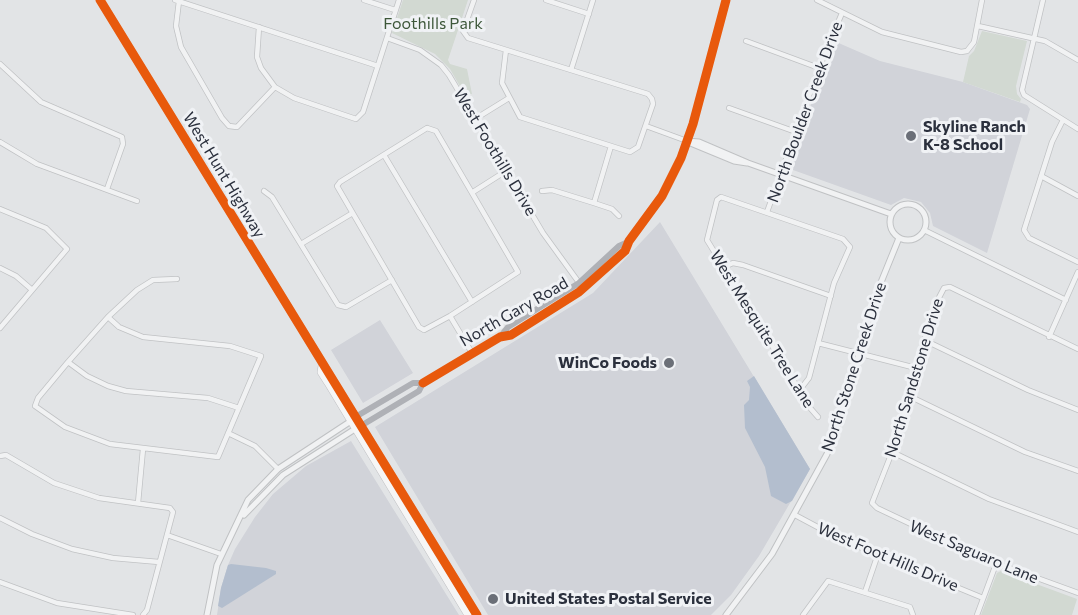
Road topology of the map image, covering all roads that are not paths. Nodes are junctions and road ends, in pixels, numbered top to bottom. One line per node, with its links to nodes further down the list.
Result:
1 (100, 0): 89 (main road, West Hunt Highway)
2 (364, 0): 12 (street)
3 (399, 0): 12 (street)
4 (474, 0): 20 (street)
5 (546, 0): 14 (street)
6 (593, 0): 14 (street)
7 (726, 0): 34 (main road, North Gary Road)
8 (817, 0): 13 (street)
9 (982, 0): 15 (street)
10 (1042, 0): 18 (street)
11 (177, 1): 16 (street); 26 (street)
12 (395, 10): 17 (street)
13 (842, 13): 15 (street); 24 (street, North Boulder Creek Drive)
14 (589, 14): 25 (street)
15 (978, 26): 18 (street)
16 (259, 27): 23 (street); 26 (street)
17 (387, 38): 23 (street); 29 (street, West Foothills Drive)
18 (1034, 38): 21 (street); 30 (street)
19 (746, 41): 24 (street)
20 (506, 50): 25 (street); 27 (street)
21 (1078, 60)
22 (0, 64): 41 (street)
23 (378, 66): 26 (street)
24 (819, 68): 33 (street, North Boulder Creek Drive)
25 (571, 70): 31 (street)
26 (275, 87)
27 (509, 98): 29 (street); 36 (street)
28 (729, 108): 33 (street)
29 (475, 119): 38 (street, West Foothills Drive)
30 (1063, 120): 32 (street); 40 (street)
31 (646, 126): 34 (street); 36 (street)
32 (1078, 129)
33 (796, 132): 39 (street, North Boulder Creek Drive)
34 (687, 141): 39 (street); 55 (main road, North Gary Road)
35 (0, 142): 41 (street)
36 (611, 146): 47 (street)
37 (384, 155): 44 (street); 50 (street); 68 (street)
38 (506, 171): 44 (street); 63 (street, West Foothills Drive)
39 (780, 174): 49 (street, North Boulder Creek Drive); 51 (street)
40 (1041, 176): 45 (street); 57 (street)
41 (107, 189): 46 (street)
42 (264, 191): 56 (street)
43 (542, 191): 47 (street)
44 (473, 192): 68 (street)
45 (1078, 196)
46 (137, 201)
47 (594, 203): 52 (street)
48 (0, 208): 64 (street)
49 (767, 212): 58 (street, West Mesquite Tree Lane); 66 (street)
50 (351, 214): 56 (street); 62 (street)
51 (891, 214): 53 (street); 54 (street)
52 (619, 216)
53 (924, 230): 54 (street); 67 (street)
54 (899, 238): 78 (street, North Stone Creek Drive)
55 (629, 242): 63 (main road, North Gary Road); 65 (main road, North Gary Road)
56 (301, 244): 62 (street)
57 (1078, 262)
58 (724, 267): 66 (street); 83 (street, West Mesquite Tree Lane)
59 (0, 268): 64 (street)
60 (1078, 272): 67 (street)
61 (177, 279): 70 (street)
62 (392, 280): 69 (street)
63 (579, 283): 65 (street, West Foothills Drive); 72 (main road, North Gary Road)
64 (31, 289): 71 (street)
65 (583, 289): 72 (main road, North Gary Road)
66 (831, 296): 75 (street)
67 (1066, 300): 73 (street)
68 (472, 302): 69 (street)
69 (450, 316): 77 (street)
70 (108, 317): 79 (street); 86 (street)
71 (0, 328)
72 (500, 337): 77 (main road, North Gary Road)
73 (1049, 338): 74 (street, North Sandstone Drive); 76 (street)
74 (924, 340): 80 (street, North Sandstone Drive); 87 (street)
75 (818, 343): 78 (street); 83 (street)
76 (1078, 349)
77 (472, 353): 81 (main road, North Gary Road)
78 (858, 354): 80 (street); 99 (street, North Stone Creek Drive)
79 (68, 362): 86 (street); 92 (street)
80 (916, 368): 84 (street, North Sandstone Drive)
81 (423, 383): 82 (main road, North Gary Road); 85 (main road, North Gary Road)
82 (408, 386): 85 (main road); 89 (main road, North Gary Road)
83 (800, 391): 88 (street, West Mesquite Tree Lane)
84 (909, 396): 93 (street, North Sandstone Drive); 96 (street)
85 (402, 401): 90 (main road, North Gary Road)
86 (239, 408): 91 (street)
87 (1078, 410)
88 (818, 417)
89 (354, 418): 90 (main road, West Hunt Highway); 95 (street, North Gary Road)
90 (359, 427): 101 (street, North Gary Road); 116 (main road, West Hunt Highway); 117 (main road, West Hunt Highway)
91 (228, 433): 92 (street); 95 (street)
92 (143, 449): 97 (street)
93 (892, 452): 98 (street, North Sandstone Drive); 102 (street)
94 (1, 455): 97 (street)
95 (278, 469): 101 (street, North Gary Road)
96 (1078, 471)
97 (138, 504): 103 (street)
98 (873, 506): 107 (street, West Saguaro Lane)
99 (795, 515): 105 (street, West Foot Hills Drive); 118 (street, North Stone Creek Drive)
100 (0, 518): 106 (street)
101 (240, 518): 104 (street, North Gary Road)
102 (1078, 532)
103 (166, 535): 104 (street); 106 (street)
104 (221, 554): 115 (street, North Gary Road)
105 (878, 554): 109 (street); 111 (street, West Foot Hills Drive)
106 (159, 562): 114 (street)
107 (996, 564): 110 (street, West Saguaro Lane); 111 (street)
108 (0, 582): 113 (street)
109 (865, 592): 112 (street); 119 (street)
110 (1078, 593)
111 (982, 598): 120 (street)
112 (913, 613)
113 (133, 615)
114 (144, 615)
115 (207, 615)
116 (468, 615)
117 (477, 615)
118 (726, 615)
119 (803, 615)
120 (977, 615)

